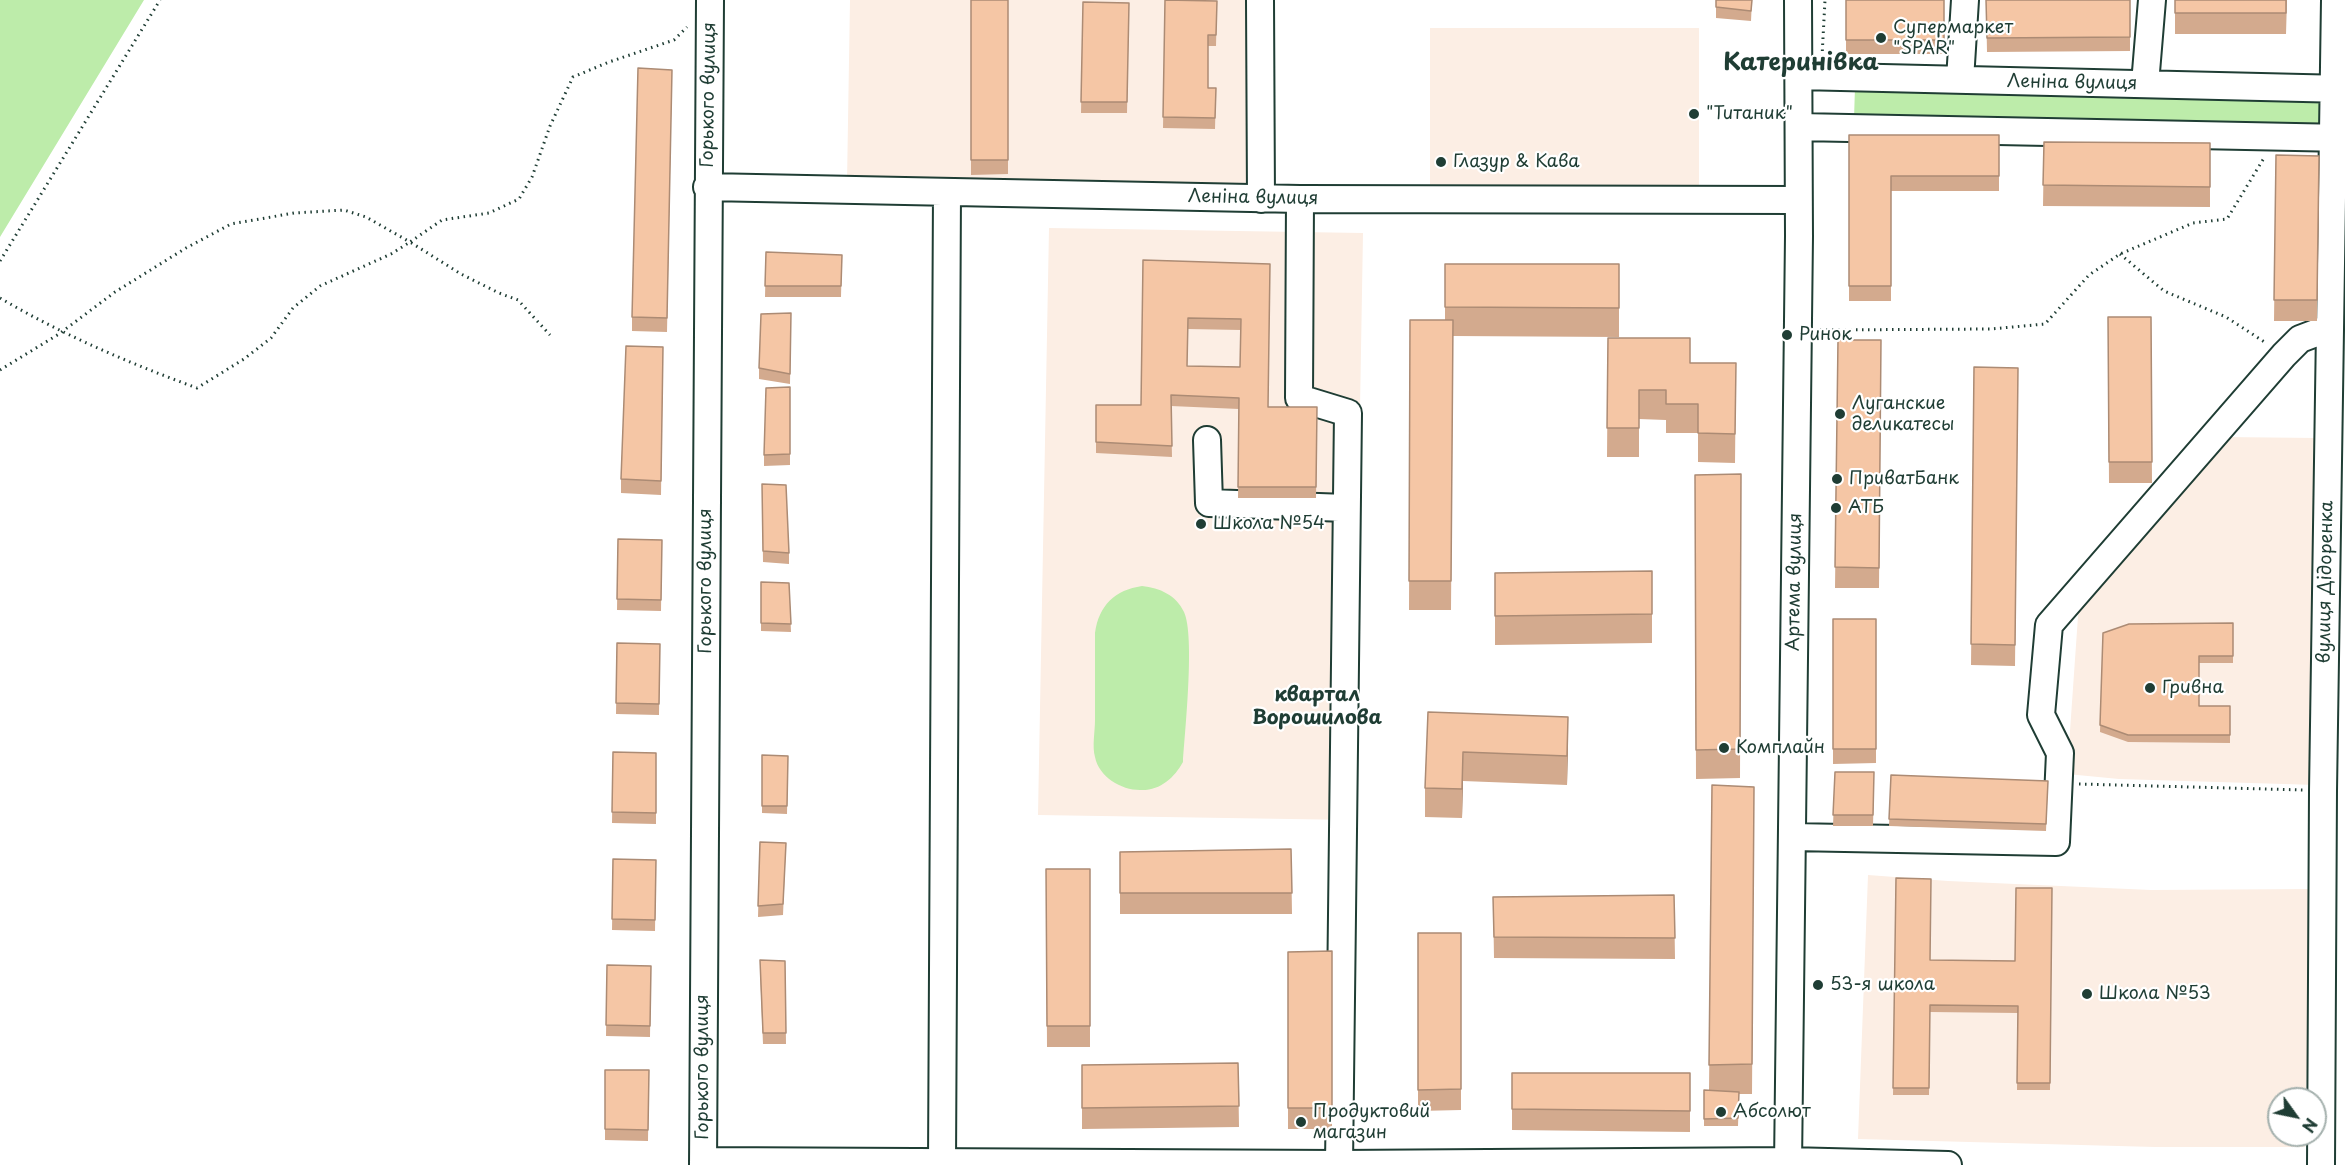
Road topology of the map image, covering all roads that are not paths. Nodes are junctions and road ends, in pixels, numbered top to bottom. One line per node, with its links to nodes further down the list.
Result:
1 (710, 0): 13 (street, Горького вулиця)
2 (1260, 0): 15 (street)
3 (1798, 0): 7 (street, Артема вулиця)
4 (1965, 0): 8 (street)
5 (2152, 0): 9 (street)
6 (2335, 0): 10 (street, вулиця Дідоренка)
7 (1810, 76): 8 (street, Леніна вулиця); 11 (street, Артема вулиця)
8 (1960, 80): 9 (street, Леніна вулиця)
9 (2145, 84): 10 (street, Леніна вулиця)
10 (2339, 89): 12 (street, вулиця Дідоренка)
11 (1799, 127): 12 (street); 17 (street, Артема вулиця)
12 (2338, 138): 18 (street, вулиця Дідоренка)
13 (707, 187): 14 (street, Леніна вулиця); 24 (street, Горького вулиця)
14 (947, 192): 15 (street, Леніна вулиця); 23 (street)
15 (1261, 199): 16 (street, Леніна вулиця)
16 (1300, 199): 17 (street, Леніна вулиця); 20 (street)
17 (1798, 200): 22 (street, Артема вулиця)
18 (2329, 328): 21 (street, вулиця Дідоренка); 22 (street)
19 (1207, 440): 20 (street)
20 (1346, 508): 26 (street)
21 (2330, 807): 28 (street, вулиця Дідоренка)
22 (1792, 837): 25 (street, Артема вулиця)
23 (942, 1162): 24 (street); 26 (street)
24 (703, 1163)
25 (1788, 1163): 26 (street); 27 (street)
26 (1339, 1165)
27 (1948, 1165)
28 (2321, 1165)

